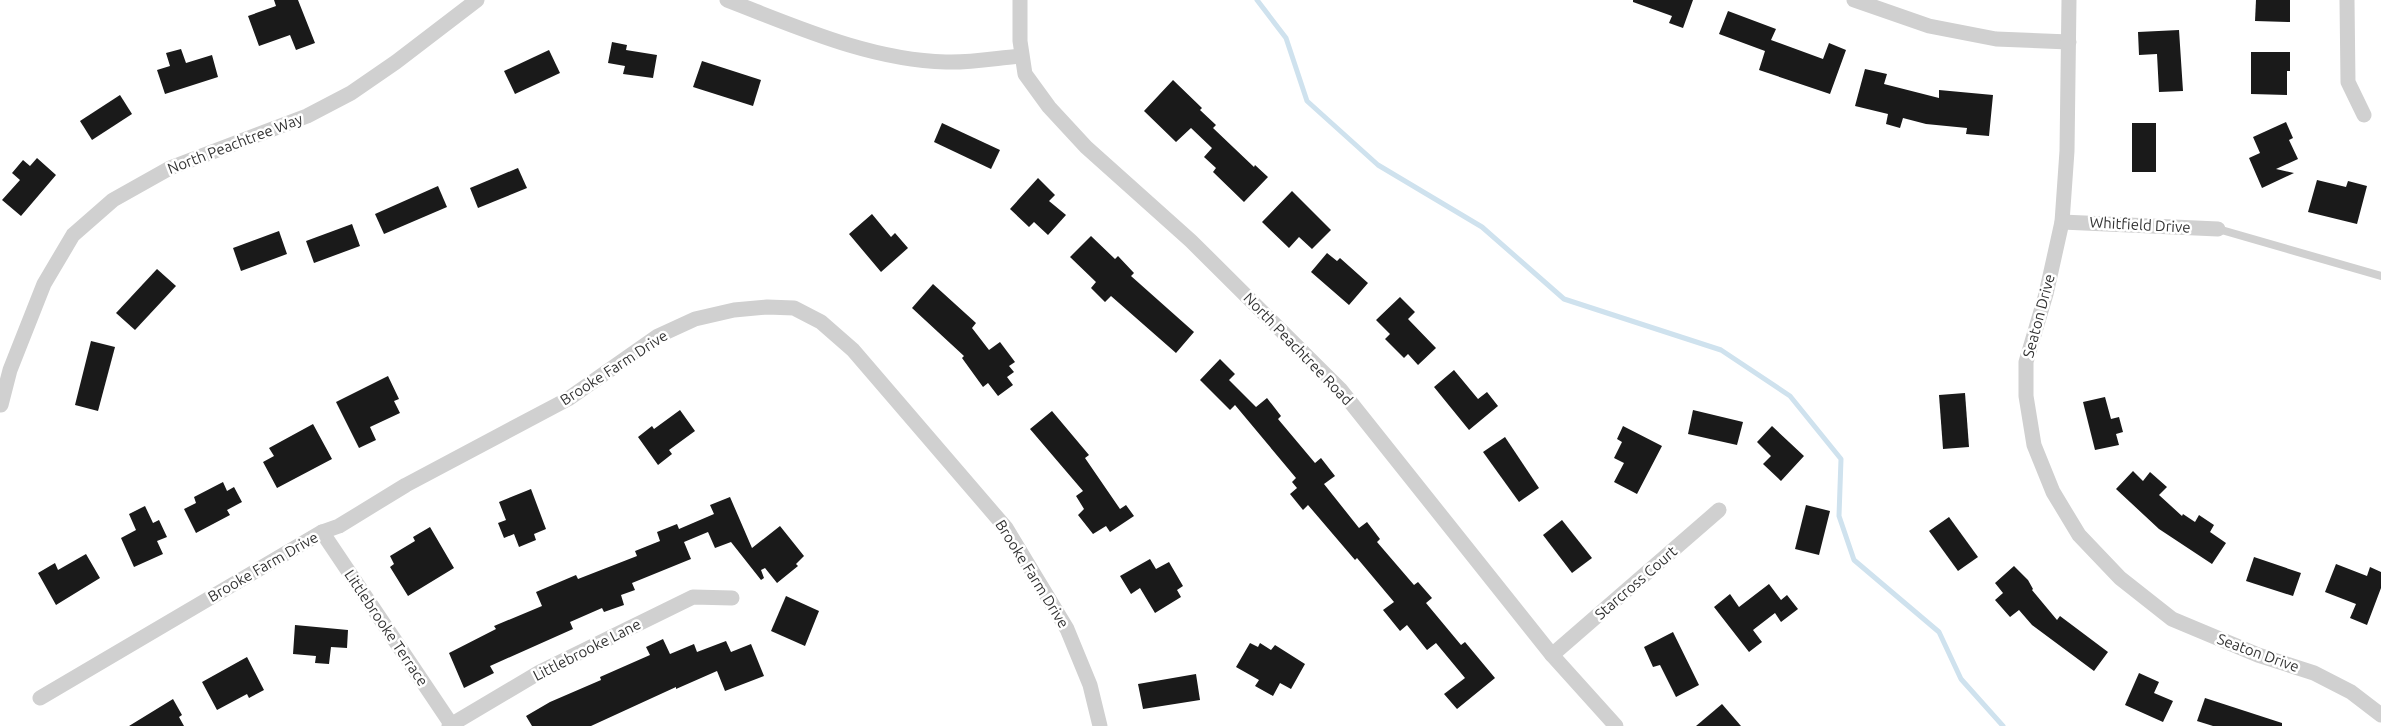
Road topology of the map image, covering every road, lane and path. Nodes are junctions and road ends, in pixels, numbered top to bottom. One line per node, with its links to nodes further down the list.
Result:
1 (477, 0): 13 (street, North Peachtree Way)
2 (727, 0): 8 (street)
3 (1020, 0): 8 (street, North Peachtree Road)
4 (1854, 0): 7 (street)
5 (2068, 0): 7 (street, Seaton Drive)
6 (2347, 0): 9 (street)
7 (2069, 42): 10 (street, Seaton Drive)
8 (1021, 56): 17 (street, North Peachtree Road)
9 (2364, 115)
10 (2062, 222): 11 (street, Whitfield Drive); 19 (street, Seaton Drive)
11 (2218, 229): 12 (lane)
12 (2381, 276)
13 (0, 405)
14 (1719, 510): 17 (street, Starcross Court)
15 (322, 532): 18 (street, Brooke Farm Drive); 20 (street, Littlebrooke Terrace); 21 (street, Brooke Farm Drive)
16 (732, 598): 20 (street, Littlebrooke Lane)
17 (1552, 655): 22 (street, North Peachtree Road)
18 (40, 698)
19 (2381, 716)
20 (450, 725)
21 (1100, 726)
22 (1616, 726)

